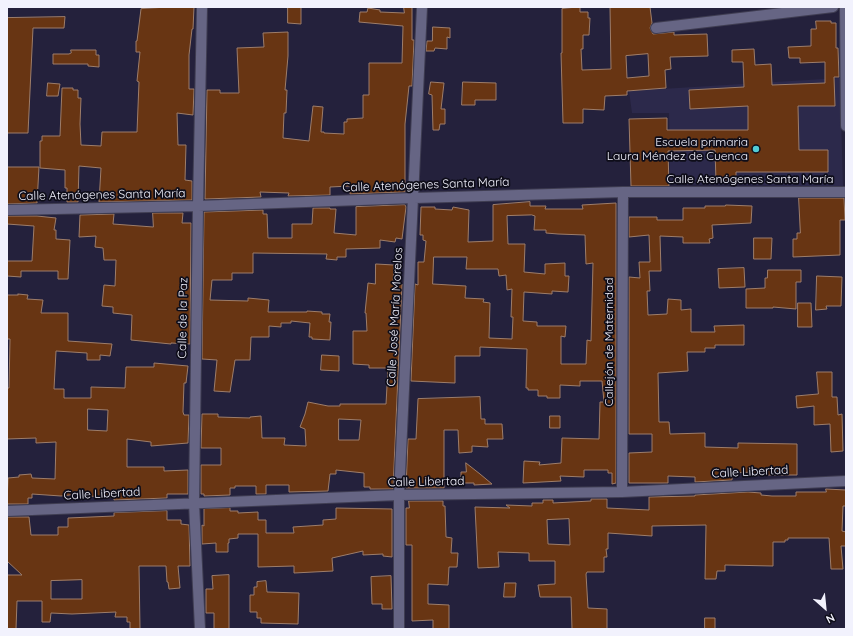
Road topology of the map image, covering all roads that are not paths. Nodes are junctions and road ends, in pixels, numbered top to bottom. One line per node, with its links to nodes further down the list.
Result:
1 (202, 7): 10 (street, Calle de la Paz)
2 (422, 7): 9 (street, Calle José María Morelos)
3 (833, 7): 5 (street)
4 (846, 7): 6 (street)
5 (656, 28)
6 (846, 126)
7 (622, 192): 8 (street, Calle Atenógenes Santa María); 9 (street, Calle Atenógenes Santa María); 13 (street, Callejón de Maternidad)
8 (846, 192)
9 (414, 198): 10 (street, Calle Atenógenes Santa María); 14 (street, Calle José María Morelos)
10 (198, 206): 11 (street, Calle Atenógenes Santa María); 15 (street, Calle de la Paz)
11 (7, 210)
12 (846, 481): 13 (street, Calle Libertad)
13 (622, 492): 14 (street, Calle Libertad)
14 (400, 495): 15 (street, Calle Libertad); 18 (street, Calle José María Morelos)
15 (194, 503): 16 (street, Calle Libertad); 17 (street, Calle de la Paz)
16 (7, 511)
17 (200, 629)
18 (399, 629)

